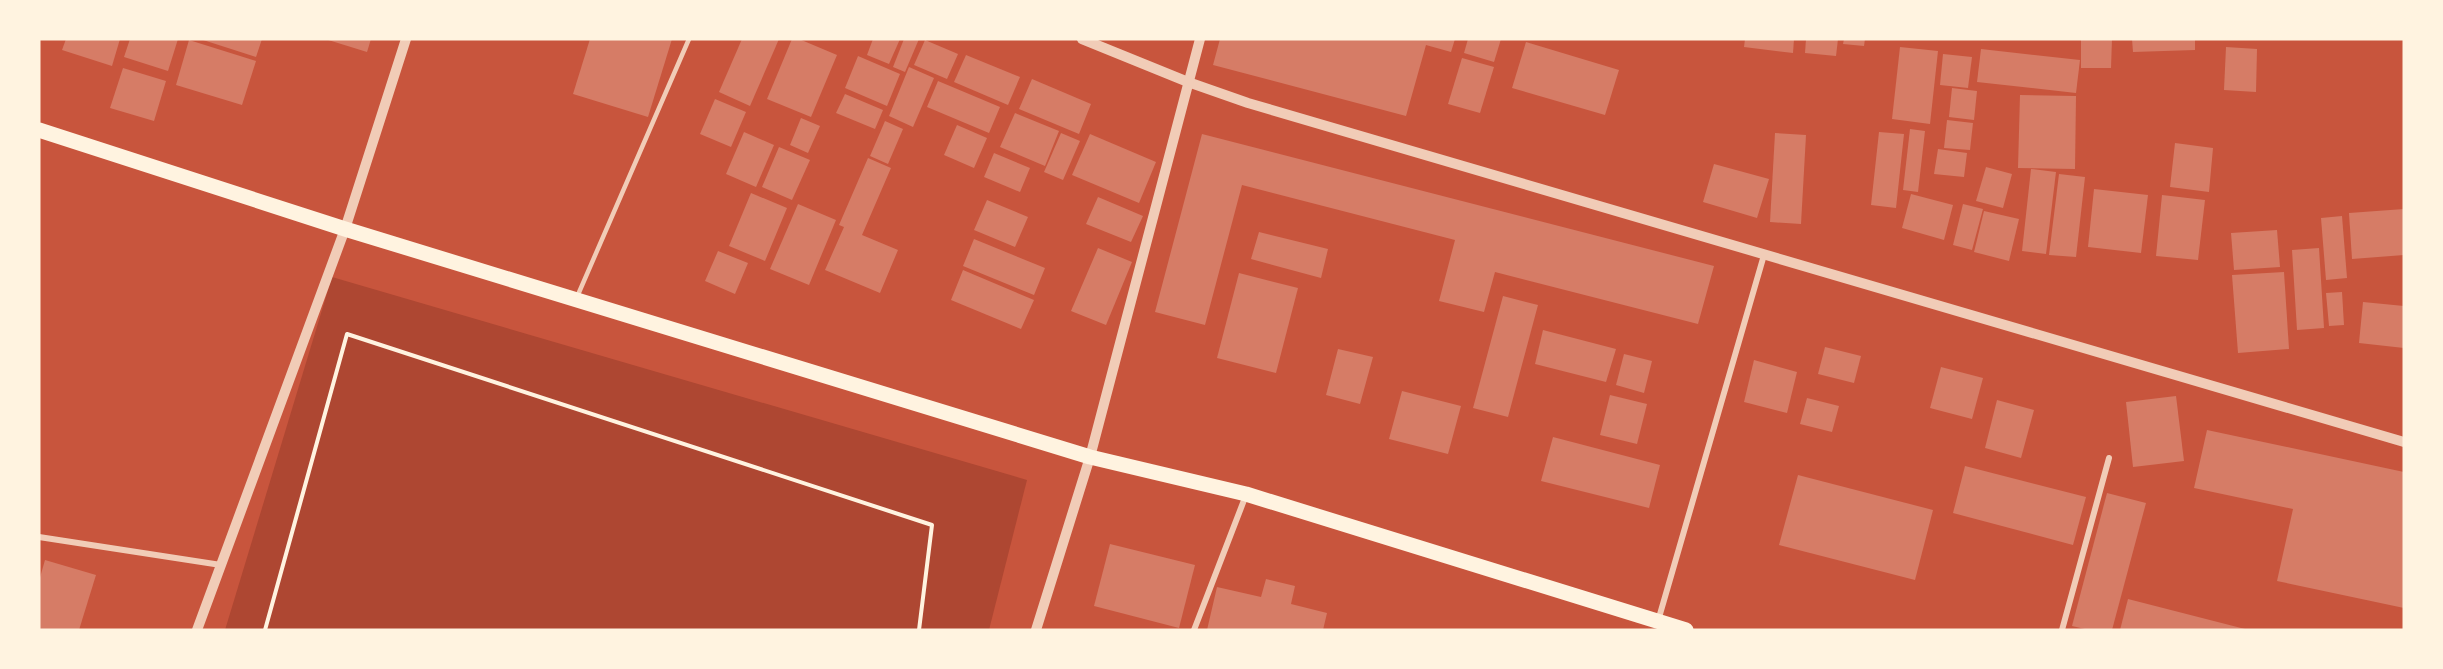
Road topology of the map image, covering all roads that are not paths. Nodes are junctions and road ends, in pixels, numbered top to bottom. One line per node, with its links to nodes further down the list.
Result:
1 (406, 39): 7 (street)
2 (689, 39): 9 (lane)
3 (1082, 39): 5 (street)
4 (1200, 39): 5 (street)
5 (1188, 82): 8 (street); 11 (street)
6 (39, 130): 7 (main road)
7 (345, 229): 9 (main road); 15 (street)
8 (1764, 255): 10 (street); 16 (street)
9 (576, 300): 11 (main road)
10 (2404, 442)
11 (1089, 457): 13 (main road); 18 (street)
12 (2109, 458): 21 (street)
13 (1246, 494): 16 (main road); 19 (street)
14 (39, 537): 15 (street)
15 (221, 565): 17 (street)
16 (1658, 621): 20 (main road)
17 (197, 630)
18 (1036, 630)
19 (1194, 630)
20 (1686, 630)
21 (2062, 630)

